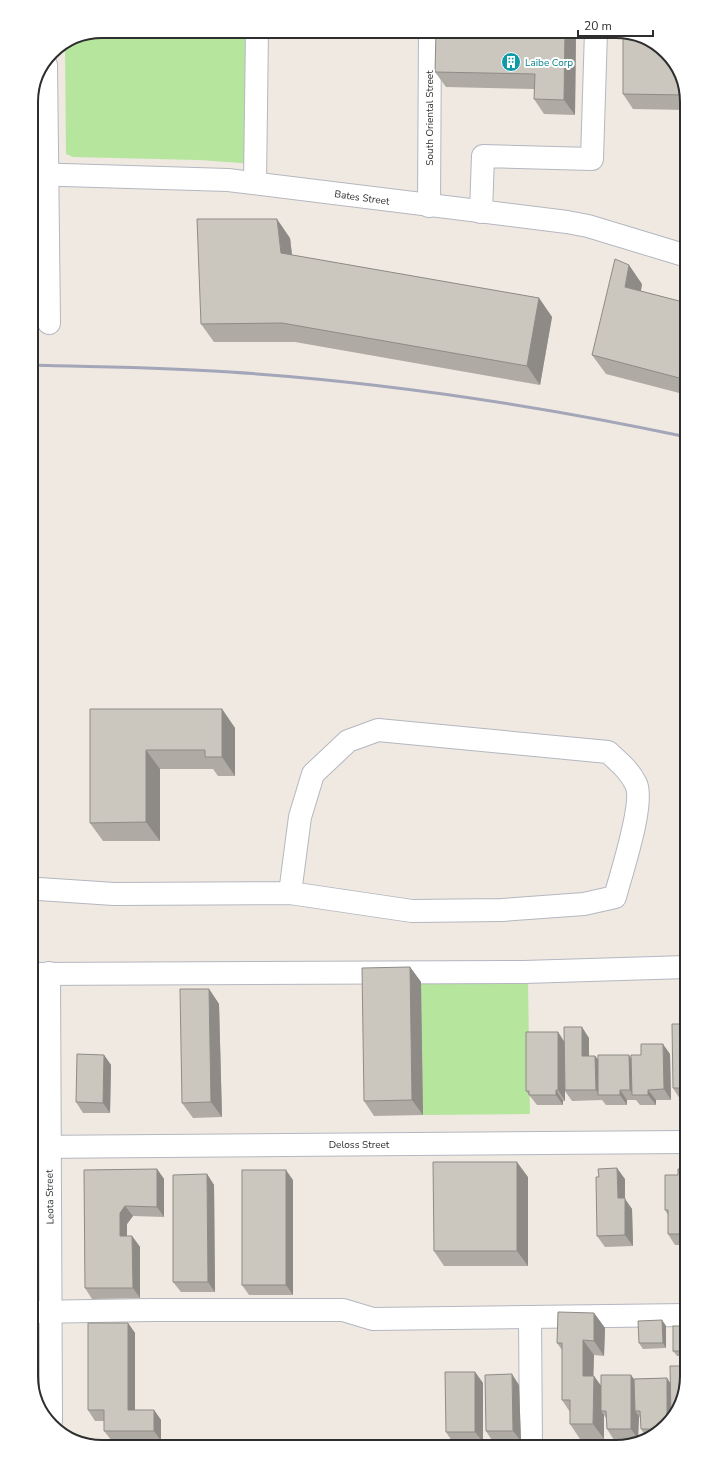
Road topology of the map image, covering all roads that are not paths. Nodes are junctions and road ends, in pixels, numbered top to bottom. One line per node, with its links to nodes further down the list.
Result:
1 (257, 38): 6 (street)
2 (430, 38): 7 (street, South Oriental Street)
3 (596, 38): 8 (street)
4 (45, 73): 5 (street)
5 (39, 174): 6 (street, Bates Street); 10 (street)
6 (255, 182): 7 (street, Bates Street)
7 (429, 206): 8 (street, Bates Street)
8 (481, 212): 9 (street, Bates Street)
9 (680, 254)
10 (50, 323)
11 (39, 889): 12 (street)
12 (290, 893): 12 (street)
13 (680, 967): 14 (street)
14 (40, 974): 16 (street, Leota Street)
15 (680, 1142): 16 (street, Deloss Street)
16 (40, 1147): 17 (street, Leota Street)
17 (41, 1312): 19 (street); 20 (street, Leota Street)
18 (680, 1315): 19 (street)
19 (530, 1317): 21 (street)
20 (49, 1412)
21 (531, 1440)

